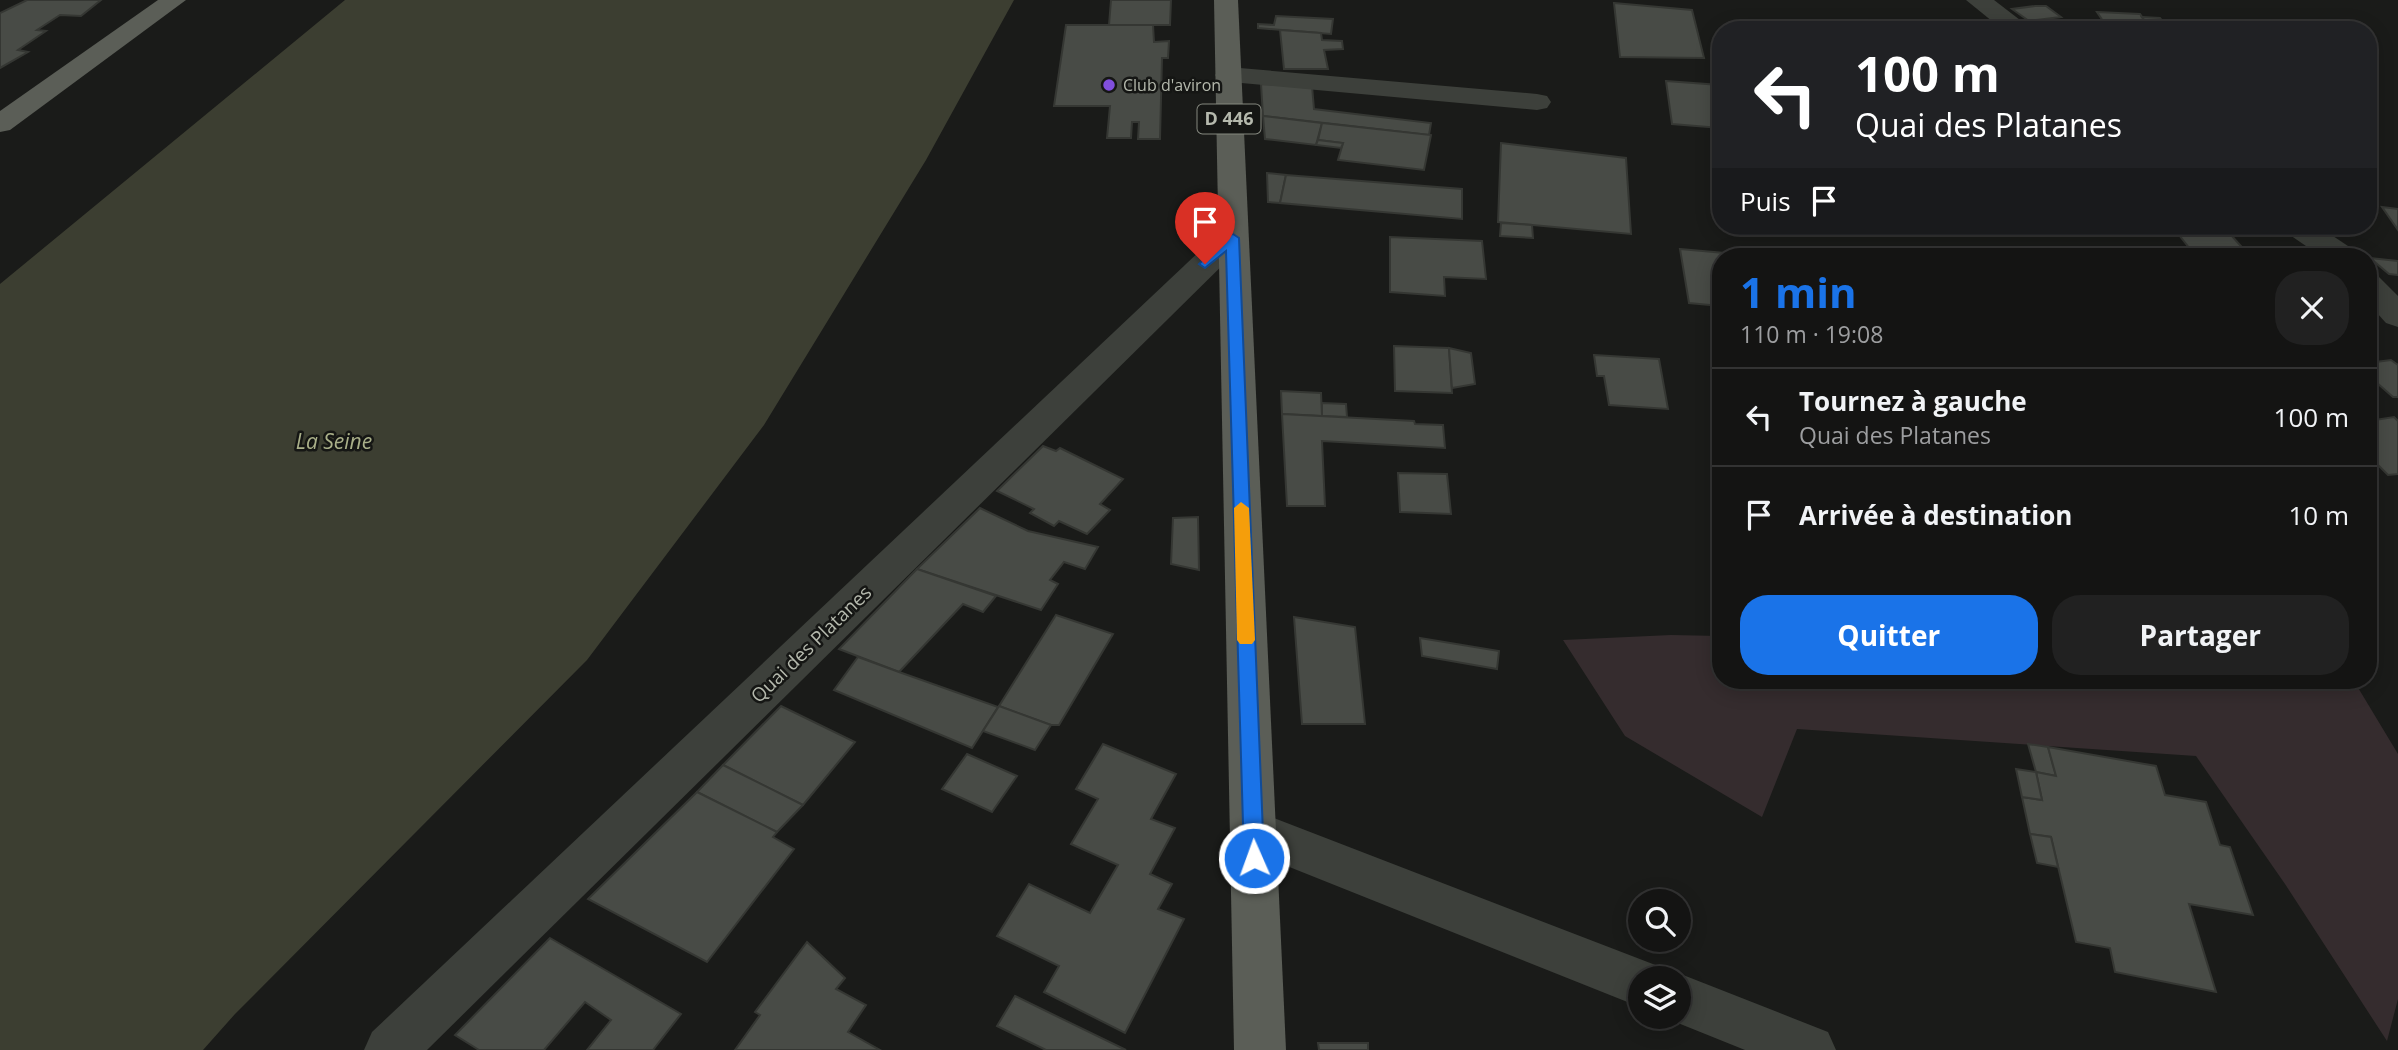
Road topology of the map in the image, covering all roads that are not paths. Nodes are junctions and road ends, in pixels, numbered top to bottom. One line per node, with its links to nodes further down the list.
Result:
1 (174, 0): 7 (main road)
2 (1226, 0): 5 (main road, D 446)
3 (1978, 0): 4 (street)
4 (2007, 21)
5 (1228, 75): 6 (street); 9 (main road, D 446)
6 (1537, 102)
7 (0, 124)
8 (2311, 235): 10 (street)
9 (1233, 238): 13 (main road, D 446); 16 (street, Quai des Platanes)
10 (2330, 248)
11 (2377, 294): 12 (street)
12 (2398, 316)
13 (1253, 831): 14 (street); 17 (main road, D 446)
14 (1628, 978)
15 (1691, 1003): 18 (street)
16 (390, 1050)
17 (1261, 1050)
18 (1810, 1050)

